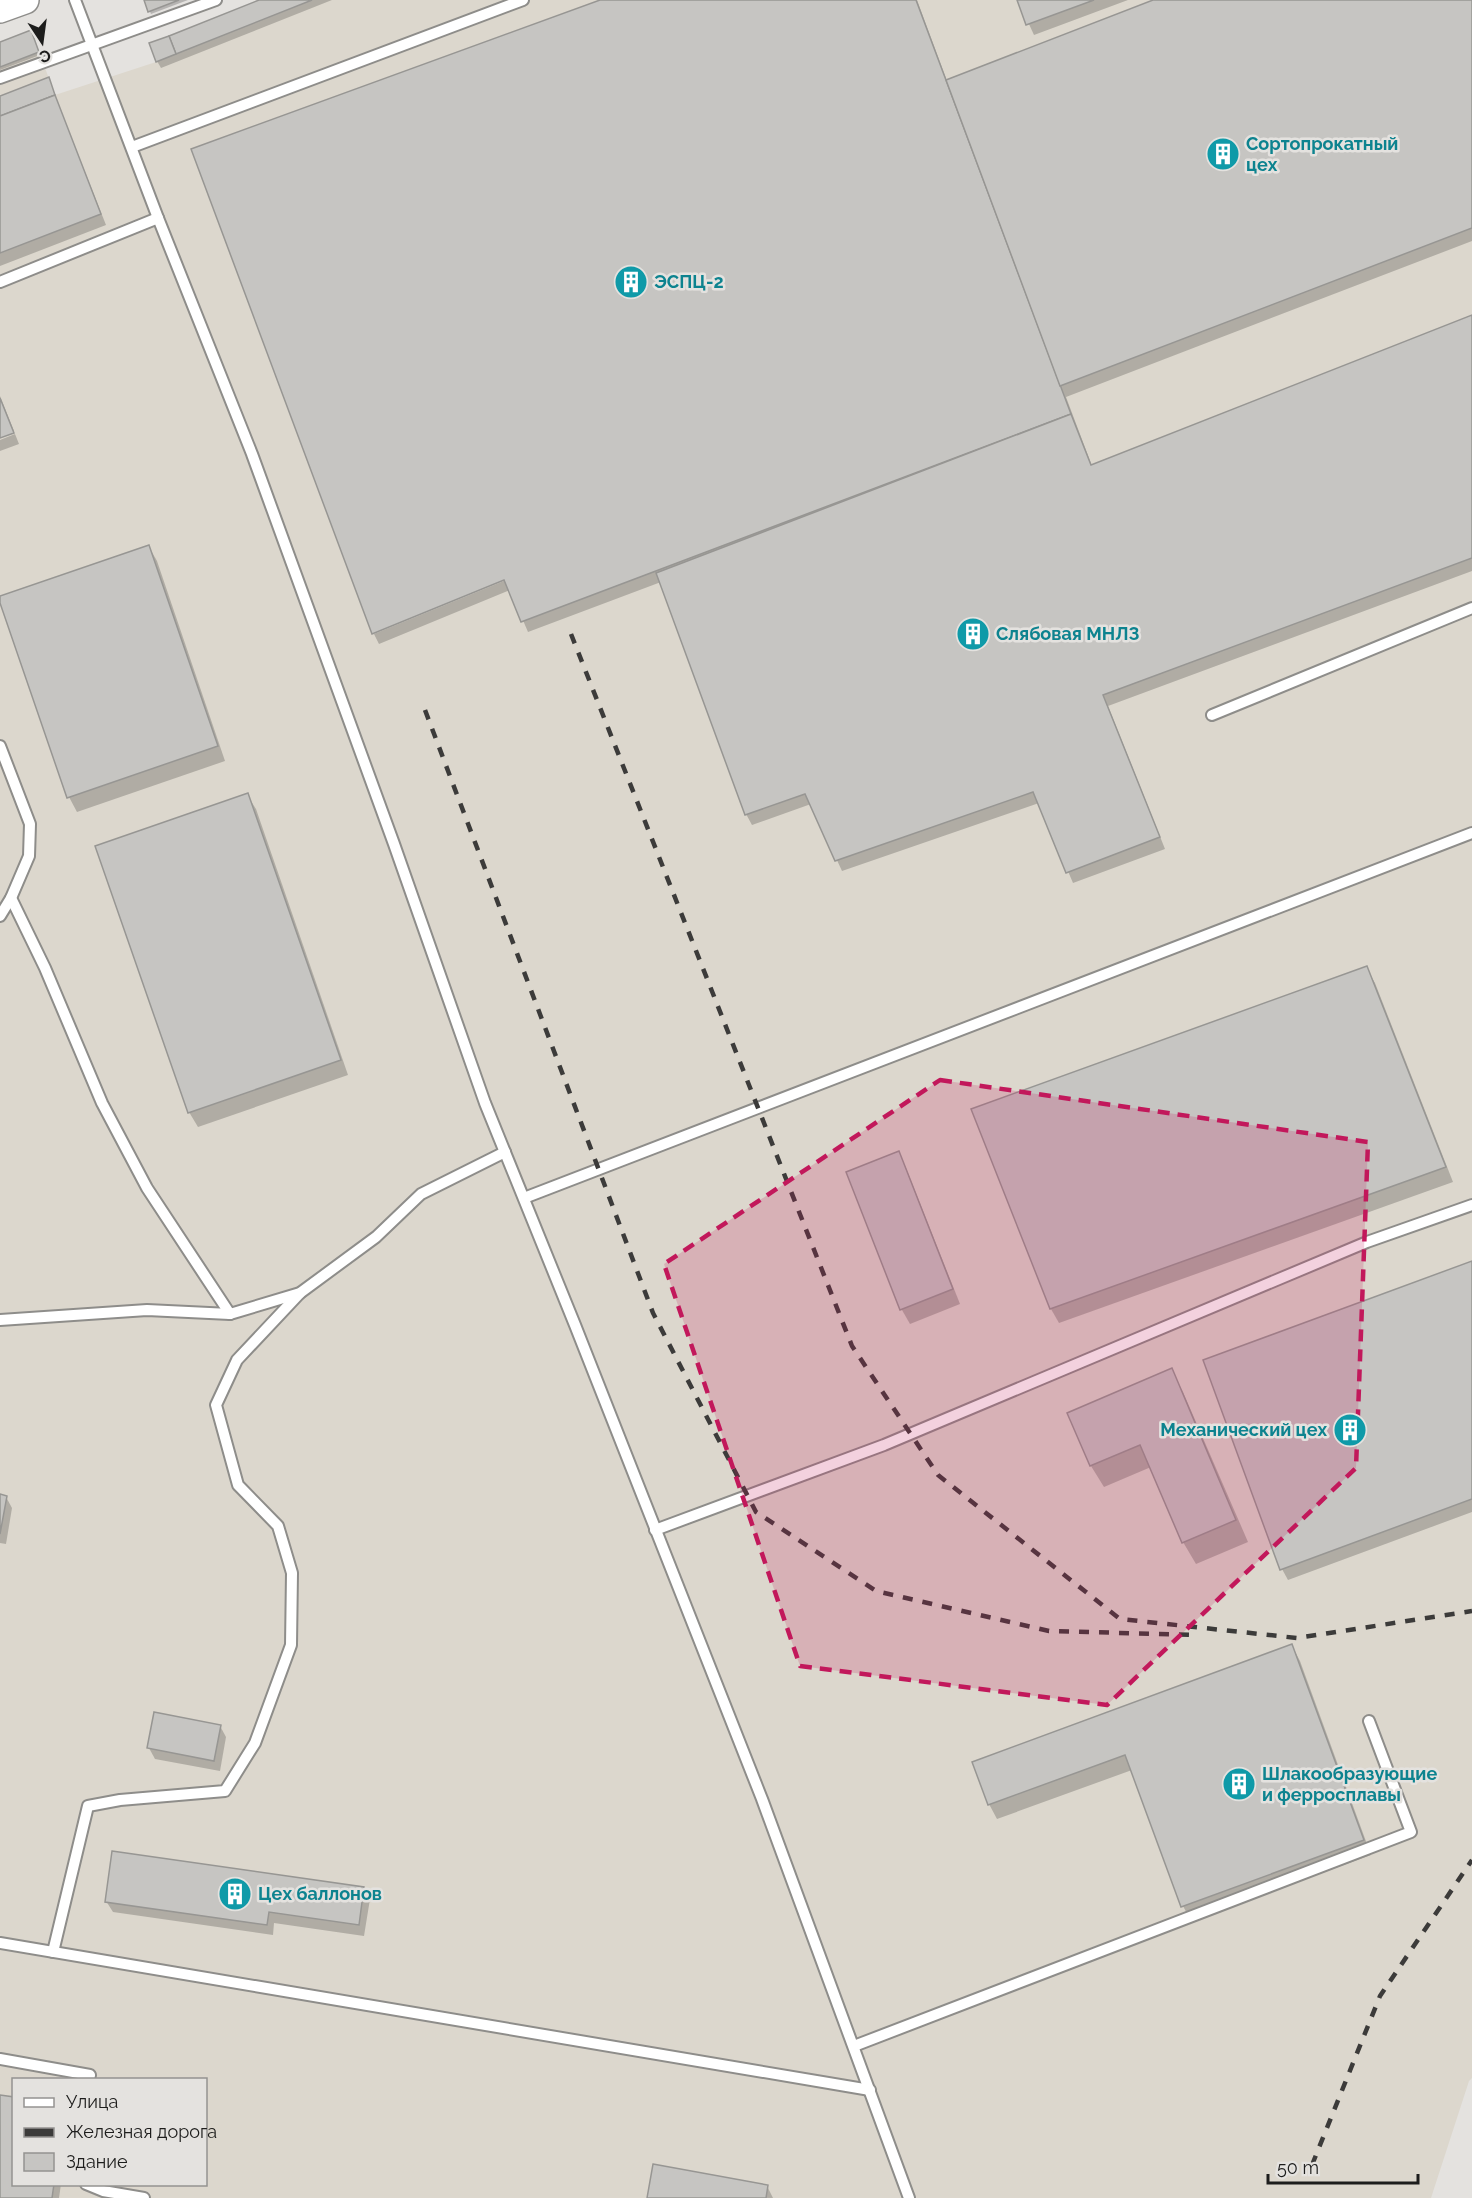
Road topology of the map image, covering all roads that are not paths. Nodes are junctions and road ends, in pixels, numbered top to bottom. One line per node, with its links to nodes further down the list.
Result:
1 (25, 0): 5 (street)
2 (75, 0): 6 (lane)
3 (216, 0): 6 (lane)
4 (523, 0): 8 (lane)
5 (0, 9)
6 (93, 44): 7 (lane); 8 (lane)
7 (0, 78)
8 (132, 147): 9 (lane)
9 (158, 218): 10 (lane); 17 (lane)
10 (0, 282)
11 (1472, 608): 12 (lane)
12 (1212, 715)
13 (0, 746): 15 (lane)
14 (1472, 833): 18 (lane)
15 (11, 898): 16 (lane); 21 (lane)
16 (0, 916)
17 (505, 1152): 18 (lane); 20 (lane)
18 (524, 1198): 23 (lane)
19 (1472, 1205): 23 (lane)
20 (300, 1293): 21 (lane); 26 (lane)
21 (230, 1314): 22 (lane)
22 (0, 1320)
23 (654, 1530): 27 (lane)
24 (1369, 1721): 27 (lane)
25 (0, 1943): 26 (lane)
26 (53, 1952): 30 (lane)
27 (854, 2046): 30 (lane)
28 (0, 2059): 29 (lane)
29 (89, 2078)
30 (870, 2090): 33 (lane)
31 (91, 2186): 32 (lane)
32 (144, 2198)
33 (909, 2198)

